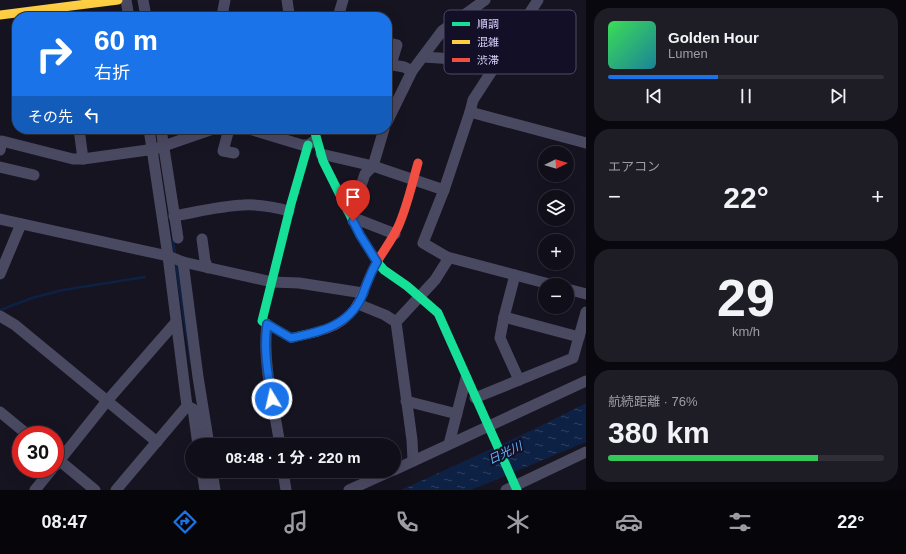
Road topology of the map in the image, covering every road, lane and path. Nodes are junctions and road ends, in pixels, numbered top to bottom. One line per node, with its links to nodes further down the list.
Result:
1 (118, 0): 11 (street)
2 (126, 0): 12 (street)
3 (143, 0): 13 (street)
4 (225, 0): 14 (street)
5 (287, 0): 15 (street)
6 (343, 0): 16 (street)
7 (485, 0): 9 (street)
8 (538, 0): 10 (street)
9 (471, 10)
10 (532, 10)
11 (24, 12)
12 (128, 12)
13 (145, 12)
14 (223, 12)
15 (289, 12)
16 (339, 12)
17 (12, 13): 18 (street)
18 (0, 15)
19 (444, 30): 22 (street)
20 (392, 44): 21 (street)
21 (392, 57)
22 (423, 57): 23 (street); 25 (street)
23 (444, 58)
24 (392, 65): 25 (street)
25 (412, 71): 27 (street)
26 (490, 74): 28 (street)
27 (392, 112)
28 (470, 112): 37 (street); 49 (street)
29 (80, 134): 43 (street)
30 (150, 134): 39 (street)
31 (162, 134): 38 (street)
32 (191, 134): 38 (street)
33 (228, 134): 41 (street)
34 (266, 134): 36 (street)
35 (383, 134): 45 (street)
36 (313, 138): 42 (street); 50 (street)
37 (586, 143)
38 (164, 146): 39 (street); 52 (street)
39 (152, 149): 43 (street); 59 (street)
40 (0, 150): 43 (street)
41 (234, 153)
42 (321, 154): 45 (street); 51 (street)
43 (83, 159)
44 (418, 163): 48 (street)
45 (373, 166): 48 (street); 51 (street)
46 (0, 167): 47 (street)
47 (34, 175)
48 (413, 180): 49 (street); 56 (street)
49 (444, 190): 60 (street)
50 (289, 210): 52 (street); 67 (street)
51 (348, 210): 54 (street)
52 (174, 216): 57 (street)
53 (0, 219): 55 (street)
54 (353, 221): 56 (street); 62 (street)
55 (21, 224): 59 (street); 64 (street)
56 (395, 234): 62 (street)
57 (178, 238)
58 (202, 239): 63 (street)
59 (168, 256): 61 (street); 76 (street)
60 (447, 257): 65 (street); 71 (street)
61 (183, 262): 63 (street); 92 (street)
62 (377, 262): 69 (street); 71 (street)
63 (208, 268): 67 (street)
64 (0, 274)
65 (515, 275): 66 (street); 75 (street)
66 (538, 281)
67 (272, 282): 69 (street); 78 (street)
68 (574, 291): 70 (street)
69 (363, 293): 72 (street)
70 (586, 294)
71 (420, 297): 77 (street); 80 (street)
72 (358, 304): 77 (street); 78 (street)
73 (586, 312): 79 (street)
74 (0, 316): 85 (street)
75 (504, 317): 79 (street); 81 (street)
76 (176, 322): 85 (street); 86 (street)
77 (396, 322): 84 (street)
78 (267, 324): 93 (street)
79 (579, 337): 81 (street)
80 (466, 378): 83 (street); 88 (street)
81 (519, 380): 83 (street)
82 (586, 381): 90 (street)
83 (475, 398): 90 (street)
84 (406, 401): 88 (street); 98 (street)
85 (107, 402): 94 (street); 96 (street)
86 (187, 406): 91 (street); 94 (street)
87 (0, 412): 89 (street)
88 (457, 414): 95 (street)
89 (17, 426)
90 (488, 426): 95 (street); 106 (street)
91 (197, 438)
92 (207, 438)
93 (279, 438)
94 (157, 442): 109 (street)
95 (449, 444): 98 (street)
96 (64, 452)
97 (586, 452): 106 (street)
98 (413, 461): 99 (street)
99 (401, 467)
100 (64, 469): 108 (street)
101 (44, 478): 107 (street)
102 (203, 478): 110 (street)
103 (213, 478): 111 (street)
104 (284, 478): 112 (street)
105 (376, 478): 113 (street)
106 (513, 488)
107 (35, 490)
108 (95, 490)
109 (116, 490)
110 (205, 490)
111 (215, 490)
112 (286, 490)
113 (349, 490)

